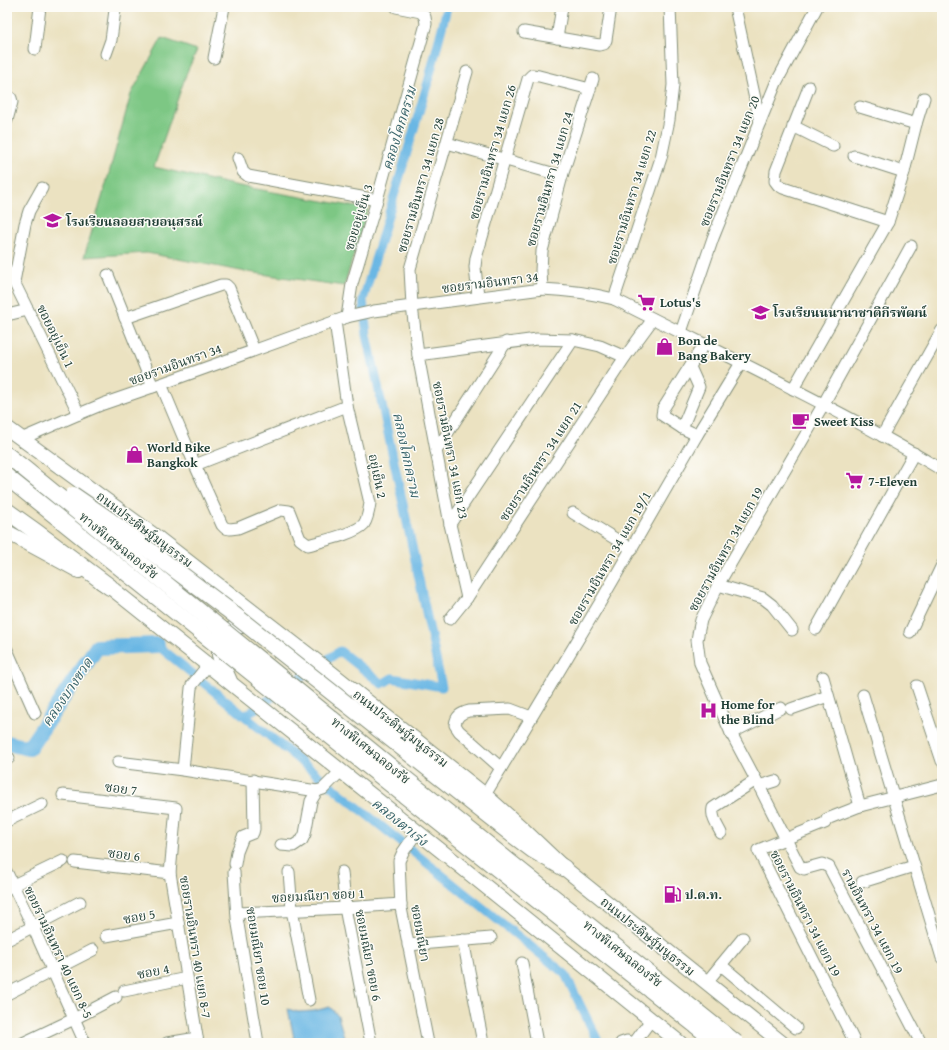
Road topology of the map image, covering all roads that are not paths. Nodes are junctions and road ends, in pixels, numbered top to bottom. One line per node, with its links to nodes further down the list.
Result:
1 (40, 7): 12 (street)
2 (224, 7): 14 (street)
3 (396, 7): 33 (street, ซอยอยู่เย็น 3)
4 (562, 7): 11 (street)
5 (611, 7): 11 (street)
6 (670, 7): 41 (street, ซอยรามอินทรา 34 แยก 22)
7 (734, 7): 22 (street)
8 (817, 7): 22 (street, ซอยรามอินทรา 34 แยก 20)
9 (117, 8): 13 (street)
10 (524, 32): 11 (street)
11 (557, 38)
12 (35, 49)
13 (106, 54)
14 (214, 58)
15 (467, 72): 25 (street, ซอยรามอินทรา 34 แยก 28)
16 (591, 84): 29 (street, ซอยรามอินทรา 34 แยก 26); 31 (street, ซอยรามอินทรา 34 แยก 24)
17 (809, 87): 24 (street)
18 (7, 96): 21 (street)
19 (924, 98): 23 (street)
20 (860, 107): 23 (street)
21 (7, 120)
22 (760, 122): 50 (street, ซอยรามอินทรา 34 แยก 20)
23 (916, 124): 30 (street)
24 (793, 126): 26 (street); 34 (street)
25 (447, 142): 29 (street); 42 (street, ซอยรามอินทรา 34 แยก 28)
26 (833, 146)
27 (854, 156): 30 (street)
28 (238, 158): 33 (street)
29 (505, 160): 31 (street); 40 (street, ซอยรามอินทรา 34 แยก 26)
30 (904, 172): 34 (street)
31 (562, 176): 39 (street, ซอยรามอินทรา 34 แยก 24)
32 (42, 188): 38 (street)
33 (377, 200): 45 (street, ซอยอยู่เย็น 3)
34 (888, 222): 60 (street)
35 (911, 246): 61 (street, ซอยรามอินทรา 34 แยก 19)
36 (7, 272): 38 (street, ซอยอยู่เย็น 1)
37 (108, 275): 46 (street)
38 (14, 282): 43 (street, ซอยอยู่เย็น 1)
39 (542, 289): 40 (street, ซอยรามอินทรา 34); 41 (street, ซอยรามอินทรา 34)
40 (478, 296): 42 (street, ซอยรามอินทรา 34)
41 (614, 299): 47 (street, ซอยรามอินทรา 34)
42 (412, 306): 45 (street, ซอยรามอินทรา 34); 55 (street, ซอยรามอินทรา 34 แยก 23)
43 (28, 310): 44 (street); 63 (street, ซอยอยู่เย็น 1)
44 (7, 315)
45 (352, 316): 48 (street, ซอยรามอินทรา 34)
46 (125, 318): 54 (street); 59 (street)
47 (653, 319): 50 (street, ซอยรามอินทรา 34); 56 (street, ซอยรามอินทรา 34 แยก 21)
48 (335, 322): 54 (street, ซอยรามอินทรา 34); 62 (street)
49 (942, 330): 67 (street)
50 (681, 332): 53 (street, ซอยรามอินทรา 34)
51 (573, 340): 52 (street); 56 (street); 78 (street)
52 (506, 342): 55 (street); 69 (street)
53 (704, 344): 57 (street, ซอยรามอินทรา 34); 58 (street)
54 (254, 350): 59 (street, ซอยรามอินทรา 34)
55 (418, 355): 69 (street, ซอยรามอินทรา 34 แยก 23)
56 (625, 357): 84 (street, ซอยรามอินทรา 34 แยก 21)
57 (741, 363): 60 (street, ซอยรามอินทรา 34); 66 (street, ซอยรามอินทรา 34 แยก 19/1)
58 (690, 367): 65 (street); 65 (street)
59 (157, 386): 63 (street, ซอยรามอินทรา 34); 72 (street)
60 (793, 389): 61 (street, ซอยรามอินทรา 34)
61 (824, 405): 67 (street, ซอยรามอินทรา 34); 82 (street, ซอยรามอินทรา 34 แยก 19)
62 (347, 406): 72 (street); 72 (street, อยู่เย็น 2)
63 (79, 414): 68 (street, ซอยรามอินทรา 34)
64 (7, 428): 68 (main road, ถนนประดิษฐ์มนูธรรม)
65 (682, 428): 66 (street)
66 (696, 435): 80 (street, ซอยรามอินทรา 34 แยก 19/1)
67 (882, 436): 70 (street, ซอยรามอินทรา 34)
68 (21, 438): 86 (main road, ถนนประดิษฐ์มนูธรรม)
69 (436, 451): 78 (street, ซอยรามอินทรา 34 แยก 23)
70 (914, 453): 74 (street, ซอยรามอินทรา 34); 87 (street)
71 (7, 455): 73 (highway, ทางพิเศษฉลองรัช)
72 (195, 465)
73 (21, 466): 124 (highway, bridge); 169 (highway, ทางพิเศษฉลองรัช, bridge)
74 (942, 470)
75 (7, 477): 168 (highway, ทางพิเศษฉลองรัช, bridge)
76 (7, 511): 83 (highway)
77 (573, 513): 80 (street)
78 (450, 524): 84 (street, ซอยรามอินทรา 34 แยก 23)
79 (7, 532): 83 (main road)
80 (632, 549): 98 (street, ซอยรามอินทรา 34 แยก 19/1)
81 (942, 565): 89 (street)
82 (718, 585): 88 (street); 99 (street, ซอยรามอินทรา 34 แยก 19)
83 (110, 587): 91 (main road)
84 (466, 598): 85 (street, ซอยรามอินทรา 34 แยก 21)
85 (450, 619)
86 (272, 626): 93 (main road); 111 (main road, ถนนประดิษฐ์มนูธรรม)
87 (816, 629)
88 (792, 630)
89 (910, 632)
90 (7, 650): 97 (street)
91 (204, 669): 93 (main road); 103 (street)
92 (823, 677): 96 (street)
93 (231, 683): 104 (main road)
94 (917, 686): 100 (street)
95 (863, 695): 112 (street)
96 (828, 696): 99 (street); 114 (street)
97 (34, 713)
98 (531, 717): 102 (street, ซอยรามอินทรา 34 แยก 19/1); 102 (street)
99 (731, 733): 107 (street, ซอยรามอินทรา 34 แยก 19)
100 (942, 761)
101 (118, 762): 103 (street)
102 (501, 768): 111 (street, ซอยรามอินทรา 34 แยก 19/1)
103 (183, 770): 105 (street)
104 (336, 775): 109 (street); 117 (main road)
105 (253, 780): 109 (street); 135 (street, ซอยมณียา ซอย 10)
106 (775, 781): 107 (street)
107 (758, 783): 118 (street); 119 (street, ซอยรามอินทรา 34 แยก 19)
108 (942, 784): 112 (street)
109 (320, 790): 120 (street)
110 (63, 795): 115 (street, ซอย 7)
111 (485, 795): 124 (main road, ถนนประดิษฐ์มนูธรรม)
112 (894, 797): 114 (street); 123 (street)
113 (42, 804): 116 (street)
114 (860, 806): 119 (street)
115 (176, 808): 128 (street, ซอยรามอินทรา 40 แยก 8-7)
116 (7, 821)
117 (417, 832): 132 (street, ซอยมณียา); 154 (main road)
118 (721, 833)
119 (785, 839): 171 (street, ซอยรามอินทรา 34 แยก 19); 172 (street, รามอินทรา 34 แยก 19)
120 (281, 845)
121 (63, 861): 130 (street)
122 (75, 862): 128 (street, ซอย 6)
123 (914, 866): 129 (street); 145 (street)
124 (564, 868): 150 (main road, ถนนประดิษฐ์มนูธรรม)
125 (289, 872): 134 (street)
126 (342, 872): 133 (street, ซอยมณียา ซอย 6)
127 (7, 873): 130 (street, ซอยรามอินทรา 40 แยก 8-5)
128 (170, 873): 136 (street, ซอยรามอินทรา 40 แยก 8-7)
129 (862, 882)
130 (10, 886): 137 (street, ซอยรามอินทรา 40 แยก 8-5)
131 (80, 902): 137 (street)
132 (401, 904): 133 (street, ซอยมณียา ซอย 1); 143 (street, ซอยมณียา)
133 (345, 908): 134 (street, ซอยมณียา ซอย 1); 161 (street, ซอยมณียา ซอย 6)
134 (292, 910): 135 (street, ซอยมณียา ซอย 1); 152 (street)
135 (237, 913): 160 (street, ซอยมณียา ซอย 10)
136 (178, 923): 138 (street, ซอย 5); 149 (street, ซอยรามอินทรา 40 แยก 8-7)
137 (33, 927): 141 (street); 148 (street, ซอยรามอินทรา 40 แยก 8-5)
138 (106, 936)
139 (491, 938): 142 (street)
140 (743, 938): 147 (street)
141 (7, 940)
142 (463, 940): 143 (street); 163 (street)
143 (408, 945): 162 (street, ซอยมณียา)
144 (93, 950): 148 (street)
145 (942, 958)
146 (522, 963): 164 (street)
147 (721, 965): 150 (street); 155 (street)
148 (52, 972): 151 (street); 153 (street, ซอยรามอินทรา 40 แยก 8-5)
149 (187, 978): 153 (street, ซอย 4); 156 (street, ซอยรามอินทรา 40 แยก 8-7)
150 (706, 983): 170 (main road, ถนนประดิษฐ์มนูธรรม)
151 (7, 994)
152 (310, 1000)
153 (74, 1019): 157 (street, ซอย 4); 158 (street, ซอยรามอินทรา 40 แยก 8-5)
154 (651, 1020): 166 (street); 167 (main road)
155 (796, 1028)
156 (198, 1041): 159 (street)
157 (23, 1043)
158 (85, 1043)
159 (167, 1043)
160 (258, 1043)
161 (371, 1043)
162 (428, 1043)
163 (482, 1043)
164 (536, 1043)
165 (621, 1043): 166 (street)
166 (634, 1043)
167 (680, 1043)
168 (718, 1043)
169 (736, 1043)
170 (782, 1043)
171 (855, 1043)
172 (921, 1043)

